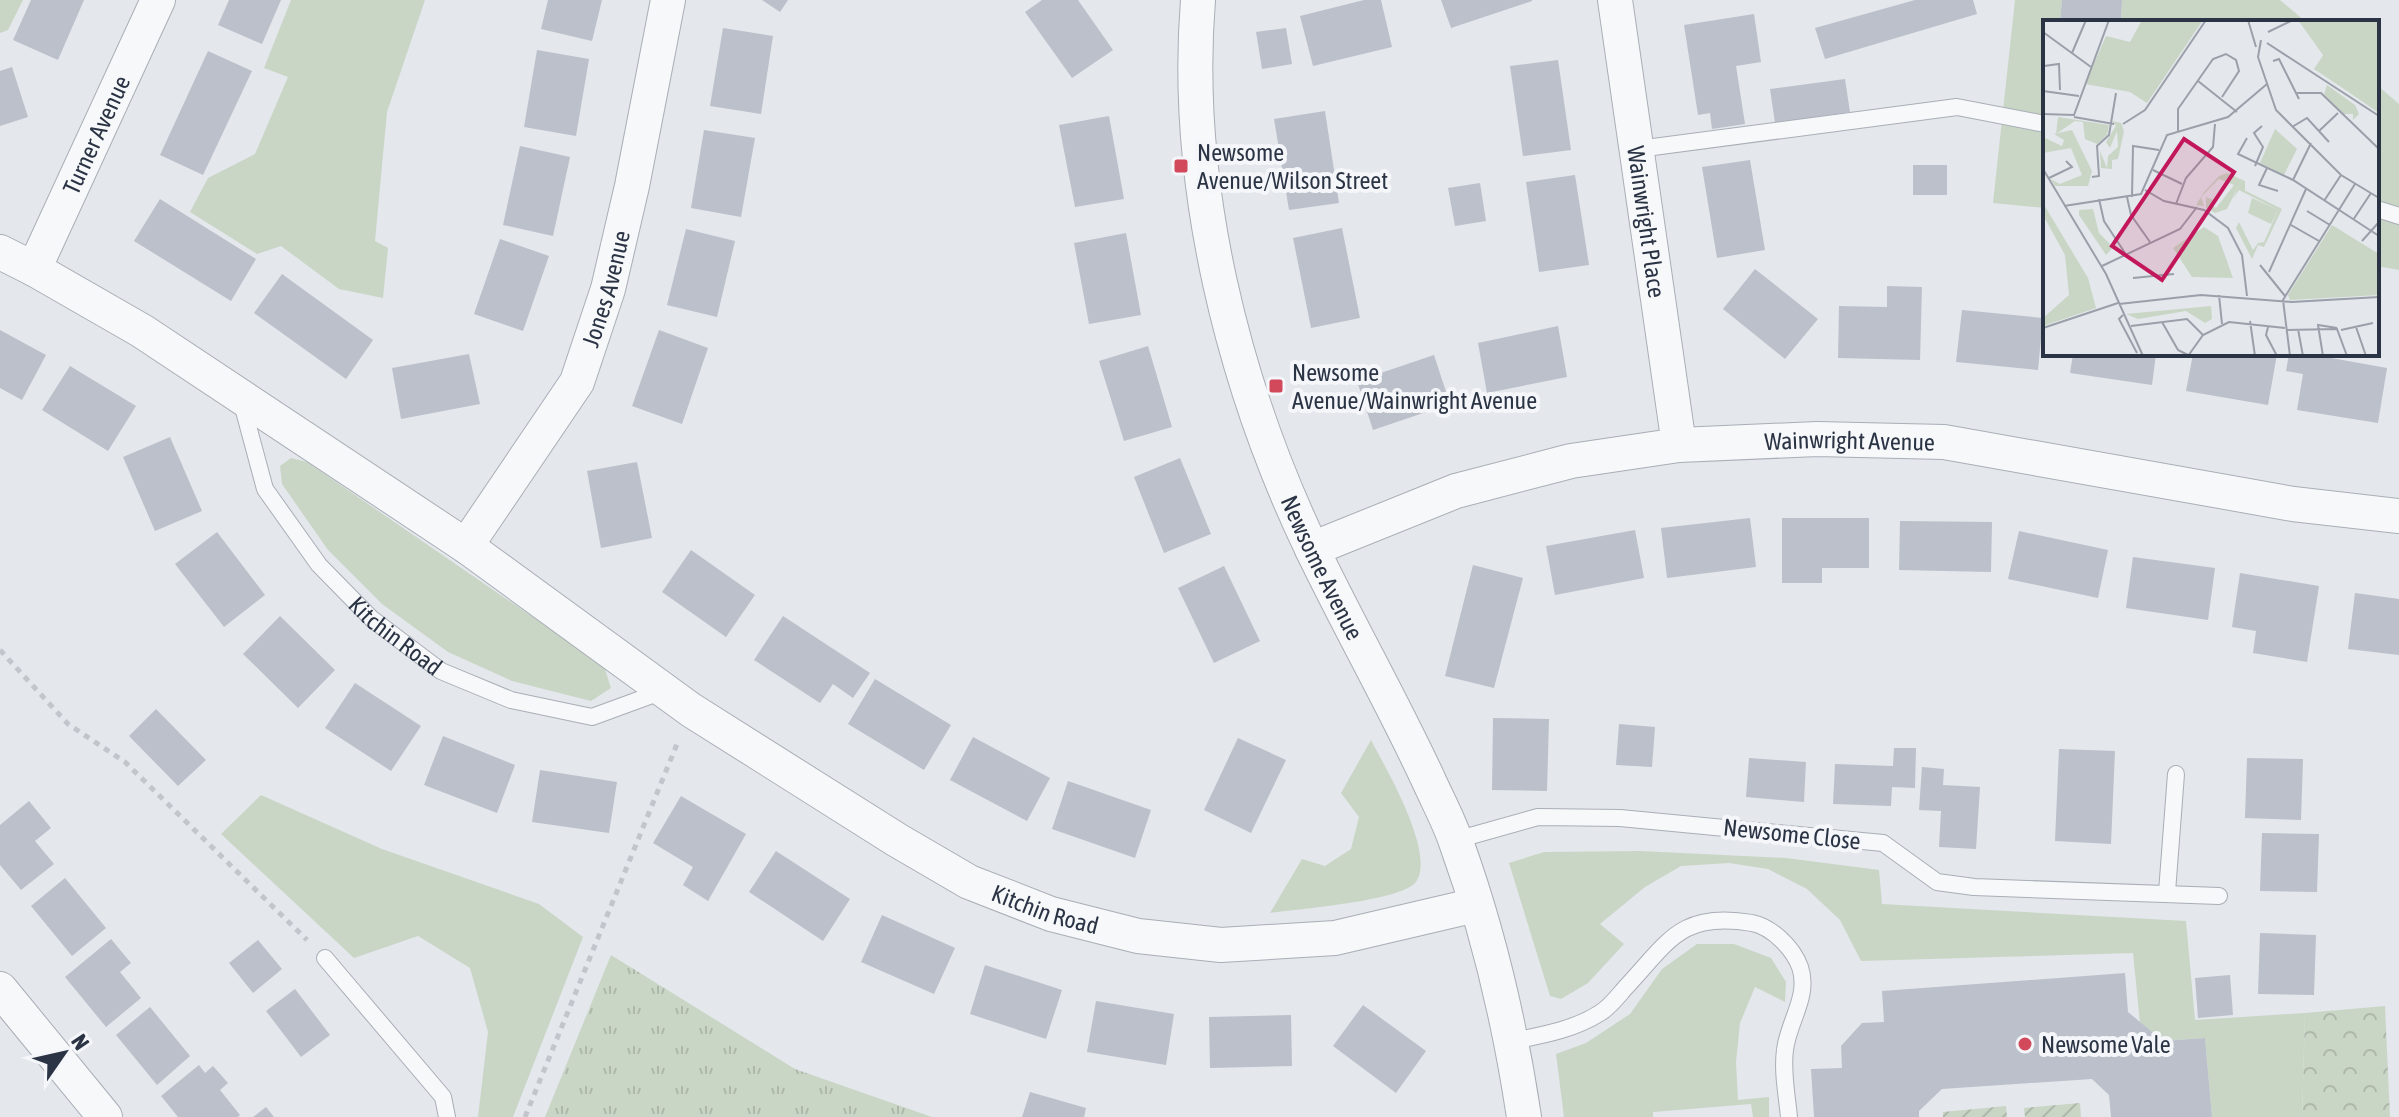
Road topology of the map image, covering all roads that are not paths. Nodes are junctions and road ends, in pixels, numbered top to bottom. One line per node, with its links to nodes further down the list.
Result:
1 (158, 0): 10 (street, Turner Avenue)
2 (668, 0): 14 (street, Jones Avenue)
3 (1198, 0): 15 (street, Newsome Avenue)
4 (1615, 0): 6 (street, Wainwright Place)
5 (2043, 124): 6 (lane)
6 (1638, 149): 12 (street, Wainwright Place)
7 (2379, 210): 8 (lane)
8 (2399, 216)
9 (0, 252): 10 (street, Kitchin Road)
10 (34, 269): 11 (street, Kitchin Road)
11 (240, 395): 14 (street, Kitchin Road); 16 (lane, Kitchin Road)
12 (1679, 445): 13 (street, Wainwright Avenue); 15 (street, Wainwright Avenue)
13 (2399, 516)
14 (466, 546): 16 (street, Kitchin Road)
15 (1312, 549): 18 (street, Newsome Avenue)
16 (678, 700): 21 (street, Kitchin Road)
17 (2176, 774): 19 (lane)
18 (1456, 840): 19 (lane, Newsome Close); 21 (street, Newsome Avenue)
19 (2167, 892): 20 (lane, Newsome Close)
20 (2219, 896)
21 (1476, 905): 24 (street, Newsome Avenue)
22 (325, 958): 26 (lane)
23 (0, 989): 25 (street)
24 (1513, 1041): 27 (street, Newsome Avenue); 28 (lane)
25 (105, 1117)
26 (447, 1117)
27 (1524, 1117)
28 (1789, 1117)

